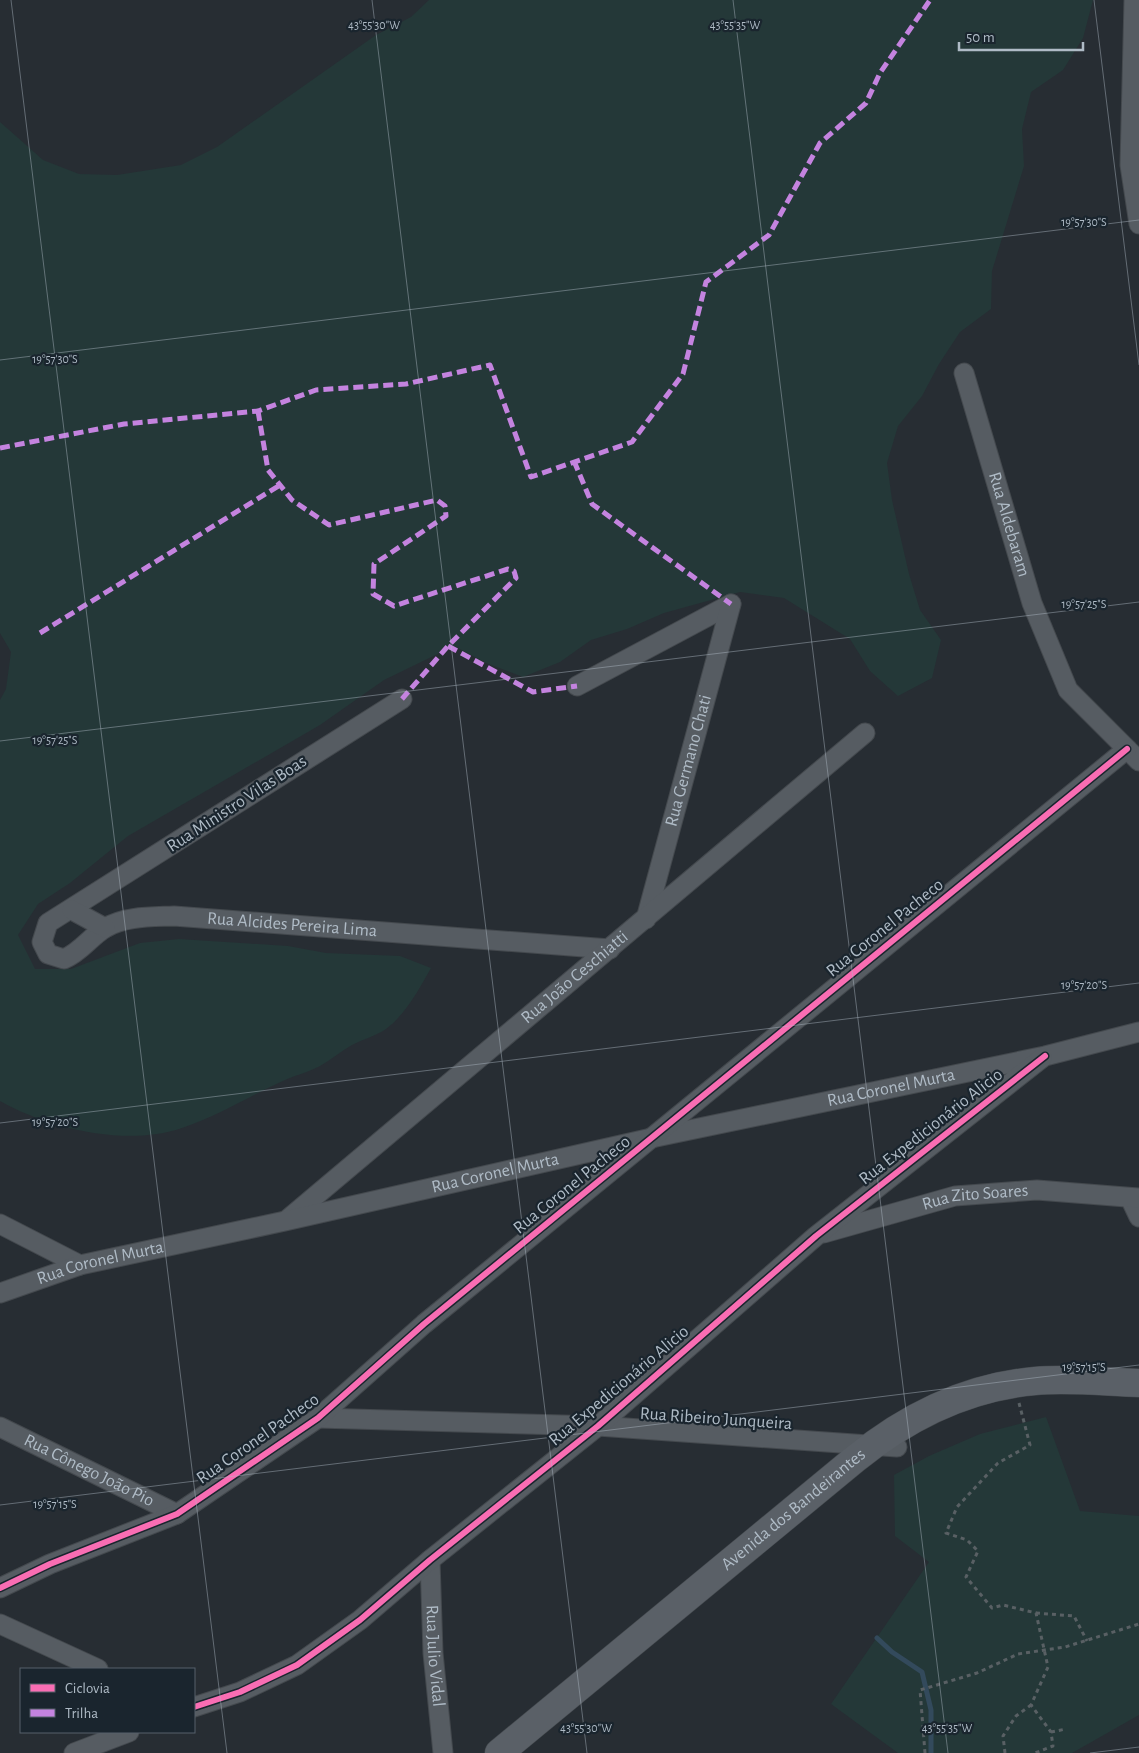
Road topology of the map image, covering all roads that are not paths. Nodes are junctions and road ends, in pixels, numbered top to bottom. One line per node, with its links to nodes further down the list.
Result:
1 (1134, 0): 2 (street)
2 (1139, 224)
3 (964, 372): 7 (street, Rua Aldebaram)
4 (577, 686): 9 (street, Rua Germano Chati)
5 (402, 699): 8 (street, Rua Ministro Vilas Boas)
6 (865, 733): 9 (street, Rua João Ceschiatti)
7 (1133, 755): 14 (street, Rua Coronel Pacheco)
8 (72, 910): 10 (street); 10 (street, Rua Alcides Pereira Lima)
9 (646, 918): 11 (street, Rua João Ceschiatti)
10 (105, 928): 11 (street, Rua Alcides Pereira Lima)
11 (610, 949): 17 (street, Rua João Ceschiatti)
12 (1139, 1032): 13 (street, Rua Coronel Murta)
13 (1045, 1056): 14 (street, Rua Coronel Murta); 19 (street, Rua Expedicionário Alicio)
14 (656, 1137): 17 (street, Rua Coronel Murta); 24 (street, Rua Coronel Pacheco)
15 (1134, 1198): 16 (street); 19 (street, Rua Zito Soares)
16 (1139, 1217)
17 (285, 1221): 20 (street, Rua Coronel Murta)
18 (0, 1224): 20 (street)
19 (816, 1236): 25 (street, Rua Expedicionário Alicio)
20 (80, 1265): 21 (street, Rua Coronel Murta)
21 (0, 1293)
22 (1139, 1383): 27 (street, Avenida dos Bandeirantes)
23 (1139, 1398): 27 (street, Avenida dos Bandeirantes)
24 (318, 1418): 25 (street, Rua Ribeiro Junqueira); 28 (street, Rua Coronel Pacheco)
25 (598, 1426): 27 (street, Rua Ribeiro Junqueira); 29 (street, Rua Expedicionário Alicio)
26 (0, 1427): 28 (street, Rua Cônego João Pio)
27 (885, 1446): 37 (street, Avenida dos Bandeirantes); 38 (street, Avenida dos Bandeirantes)
28 (177, 1514): 30 (street, Rua Coronel Pacheco)
29 (430, 1560): 33 (street, Rua Expedicionário Alicio); 36 (street, Rua Julio Vidal)
30 (0, 1588)
31 (0, 1624): 32 (street)
32 (96, 1668)
33 (195, 1708)
34 (126, 1733): 35 (street)
35 (74, 1753)
36 (443, 1753)
37 (499, 1753)
38 (526, 1753)

